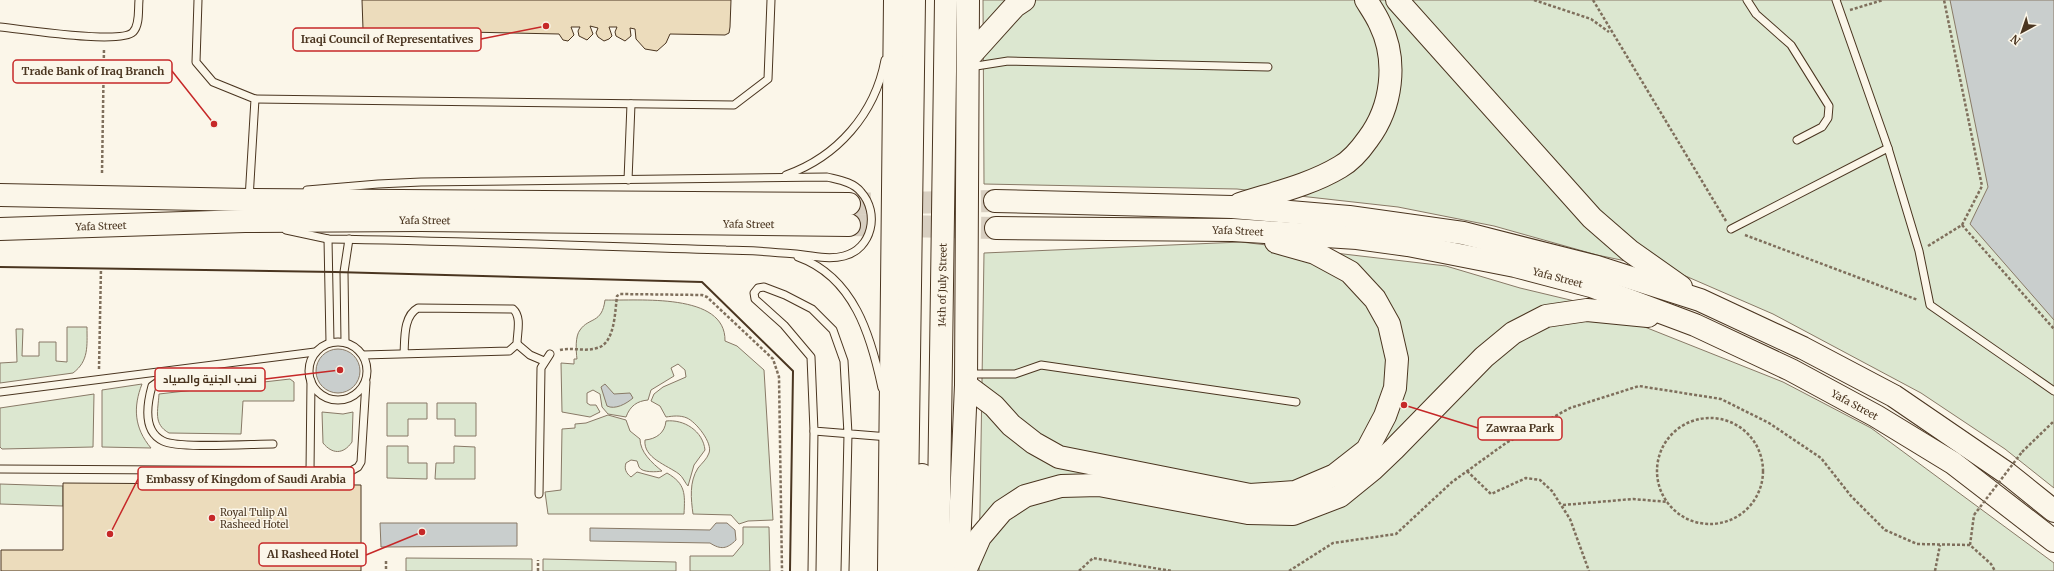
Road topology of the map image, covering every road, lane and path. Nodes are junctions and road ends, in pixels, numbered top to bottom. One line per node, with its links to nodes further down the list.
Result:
1 (139, 0): 20 (lane)
2 (198, 0): 23 (lane)
3 (771, 0): 24 (lane)
4 (928, 0): 89 (main road, 14th of July Street)
5 (946, 0): 90 (main road, 14th of July Street)
6 (968, 0): 21 (main road)
7 (1024, 0): 21 (main road)
8 (1366, 0): 33 (main road)
9 (1397, 0): 45 (main road)
10 (1534, 0): 19 (path)
11 (1593, 0): 19 (path)
12 (1747, 0): 25 (lane)
13 (1836, 0): 17 (lane)
14 (1883, 0): 17 (path)
15 (1944, 0): 35 (path)
16 (901, 2): 28 (lane); 68 (main road); 88 (main road)
17 (1842, 12): 26 (lane)
18 (0, 27): 20 (lane)
19 (1611, 33): 38 (path)
20 (104, 38): 27 (path)
21 (968, 62): 22 (lane); 59 (main road)
22 (1268, 67)
23 (255, 99): 24 (lane); 31 (lane)
24 (631, 104): 29 (lane)
25 (1797, 140)
26 (1888, 148): 38 (lane); 42 (lane)
27 (102, 173)
28 (778, 178): 29 (lane); 43 (lane)
29 (628, 180): 31 (lane)
30 (0, 194): 31 (main road, Yafa Street)
31 (249, 200): 34 (main road, Yafa Street)
32 (995, 201): 33 (main road, Yafa Street)
33 (1232, 207): 45 (main road, Yafa Street)
34 (245, 221): 37 (main road, Yafa Street); 40 (lane)
35 (1962, 225): 42 (path); 48 (path)
36 (996, 228): 39 (main road, Yafa Street)
37 (0, 229)
38 (1731, 229): 46 (path)
39 (1232, 230): 47 (main road, Yafa Street); 59 (main road)
40 (328, 239): 41 (lane); 49 (lane)
41 (348, 239): 43 (lane); 50 (lane)
42 (1919, 251): 46 (lane)
43 (779, 252): 68 (lane)
44 (100, 268): 58 (path)
45 (1700, 300): 76 (main road, Yafa Street)
46 (1930, 305): 62 (lane)
47 (1695, 325): 77 (main road, Yafa Street); 92 (main road)
48 (2054, 329)
49 (330, 342): 50 (lane); 52 (lane)
50 (346, 342): 55 (lane)
51 (516, 344): 53 (lane); 53 (lane); 56 (lane)
52 (315, 352): 57 (lane); 60 (lane)
53 (404, 354): 55 (lane)
54 (550, 354): 56 (lane); 84 (path)
55 (363, 355): 61 (lane)
56 (544, 361): 73 (lane)
57 (204, 366): 58 (lane); 69 (lane)
58 (99, 380): 63 (lane)
59 (966, 380): 64 (lane); 91 (main road)
60 (311, 381): 61 (lane); 71 (lane)
61 (366, 382): 71 (lane)
62 (2054, 391)
63 (0, 392)
64 (1296, 402)
65 (2054, 421): 79 (path, bridge)
66 (814, 431): 67 (lane); 67 (lane); 85 (lane)
67 (848, 434): 68 (lane); 86 (lane)
68 (891, 434): 87 (main road)
69 (273, 444)
70 (0, 469): 71 (lane)
71 (310, 471)
72 (1467, 471): 75 (path); 78 (path); 95 (path)
73 (539, 494)
74 (1668, 502): 74 (path); 75 (path)
75 (1563, 505): 96 (path)
76 (2054, 510)
77 (2054, 541)
78 (1940, 544): 79 (path); 97 (path)
79 (1970, 545): 98 (path)
80 (538, 560): 83 (path)
81 (386, 561): 82 (path)
82 (386, 571)
83 (538, 571)
84 (782, 571)
85 (812, 571)
86 (845, 571)
87 (889, 571)
88 (906, 571)
89 (922, 571)
90 (938, 571)
91 (958, 571)
92 (965, 571)
93 (1079, 571): 94 (path)
94 (1172, 571)
95 (1289, 571)
96 (1589, 571)
97 (1935, 571)
98 (1995, 571)

